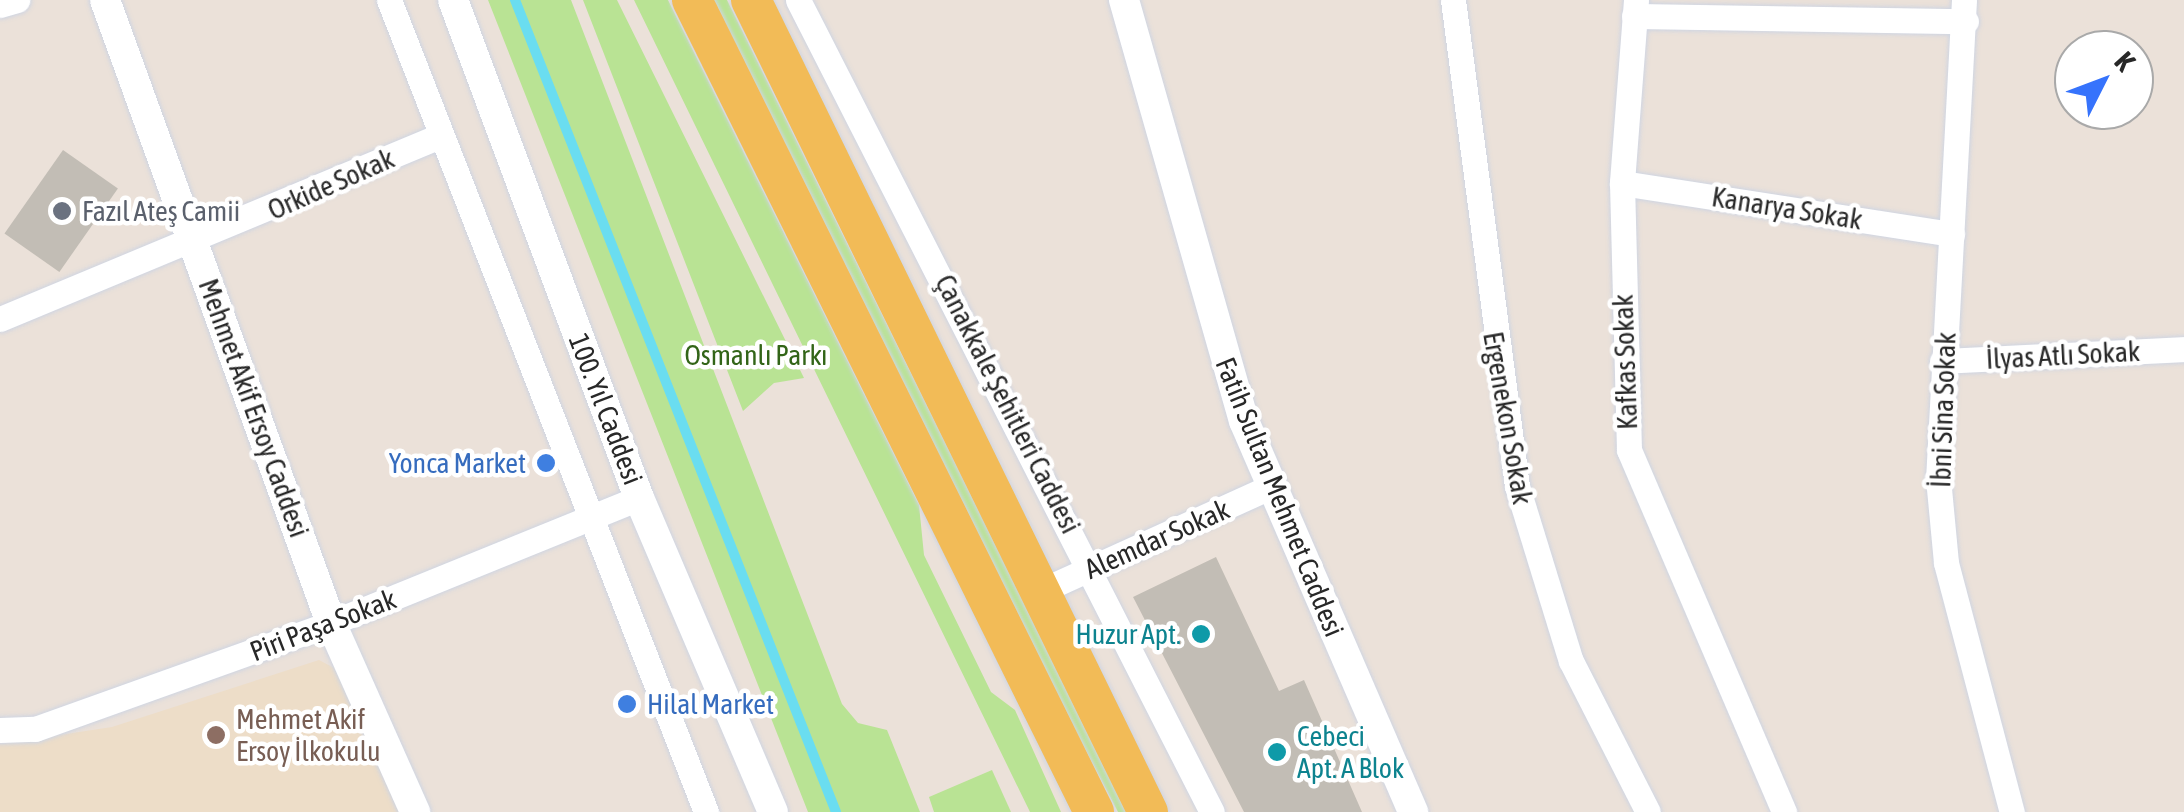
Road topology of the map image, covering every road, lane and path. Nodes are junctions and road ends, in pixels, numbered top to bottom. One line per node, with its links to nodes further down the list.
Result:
1 (17, 0): 10 (street)
2 (105, 0): 16 (street, Mehmet Akif Ersoy Caddesi)
3 (389, 0): 13 (street)
4 (453, 0): 21 (street, 100. Yıl Caddesi)
5 (692, 0): 30 (main road)
6 (751, 0): 24 (main road, Çanakkale Şehitleri Caddesi)
7 (798, 0): 23 (street, Çanakkale Şehitleri Caddesi)
8 (1124, 0): 20 (street, Fatih Sultan Mehmet Caddesi)
9 (1453, 0): 34 (street, Ergenekon Sokak)
10 (0, 5)
11 (1645, 8): 12 (street); 14 (street, Kafkas Sokak)
12 (1965, 11): 15 (street, İbni Sina Sokak)
13 (440, 136): 16 (street, Orkide Sokak); 22 (street)
14 (1622, 183): 15 (street, Kanarya Sokak); 35 (street, Kafkas Sokak)
15 (1952, 234): 19 (street, İbni Sina Sokak)
16 (195, 243): 17 (street, Orkide Sokak); 25 (street, Mehmet Akif Ersoy Caddesi)
17 (0, 319)
18 (2184, 349): 19 (street, İlyas Atlı Sokak)
19 (1942, 361): 36 (street, İbni Sina Sokak)
20 (1270, 488): 23 (street, Alemdar Sokak); 33 (street, Fatih Sultan Mehmet Caddesi)
21 (640, 498): 22 (street, Piri Paşa Sokak); 29 (street, 100. Yıl Caddesi)
22 (586, 522): 25 (street, Piri Paşa Sokak); 28 (street)
23 (1093, 568): 24 (street, Alemdar Sokak); 32 (street, Çanakkale Şehitleri Caddesi)
24 (1043, 590): 31 (main road, Çanakkale Şehitleri Caddesi)
25 (331, 623): 26 (street, Piri Paşa Sokak); 27 (street, Mehmet Akif Ersoy Caddesi)
26 (0, 730)
27 (415, 812)
28 (706, 812)
29 (773, 812)
30 (1094, 812)
31 (1148, 812)
32 (1212, 812)
33 (1413, 812)
34 (1648, 812)
35 (1784, 812)
36 (2012, 812)

